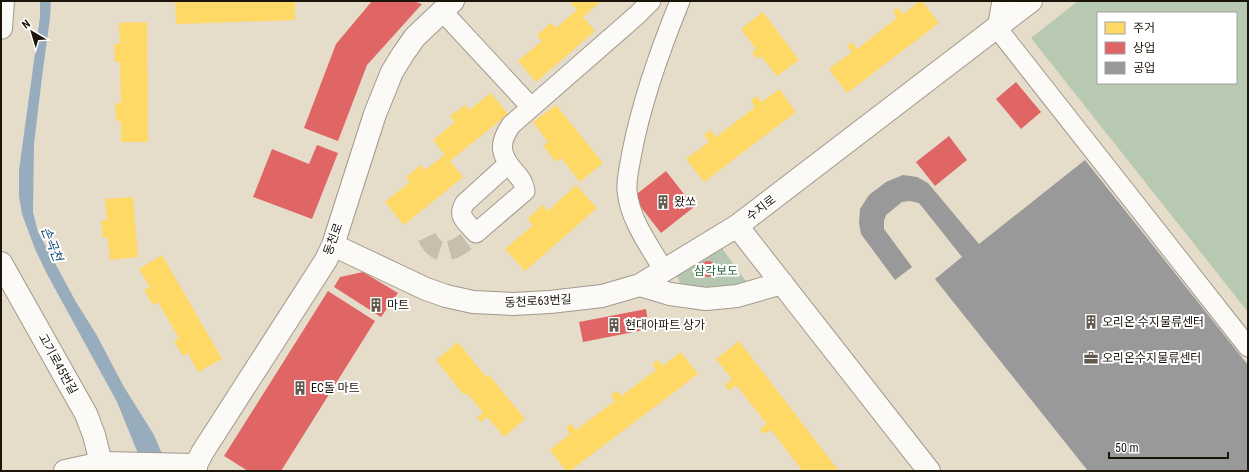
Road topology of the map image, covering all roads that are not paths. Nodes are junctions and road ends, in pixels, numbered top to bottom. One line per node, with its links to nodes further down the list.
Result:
1 (3, 1): 7 (street)
2 (651, 1): 9 (street)
3 (680, 1): 14 (street)
4 (1002, 1): 8 (street)
5 (1031, 1): 8 (street, 수지로)
6 (448, 6): 9 (street); 12 (street, 동천로)
7 (1, 28)
8 (997, 28): 11 (street, 수지로); 17 (street)
9 (531, 107): 10 (street)
10 (508, 164)
11 (737, 226): 14 (street, 동천로63번길); 15 (street, 수지로)
12 (333, 245): 16 (street, 동천로63번길); 19 (street, 동천로)
13 (1, 262): 18 (street, 고기로45번길)
14 (664, 271): 16 (street, 동천로63번길)
15 (782, 283): 16 (street); 21 (street, 수지로)
16 (640, 285)
17 (1248, 347)
18 (102, 467): 19 (street); 20 (street)
19 (191, 467)
20 (66, 471)
21 (929, 471)

